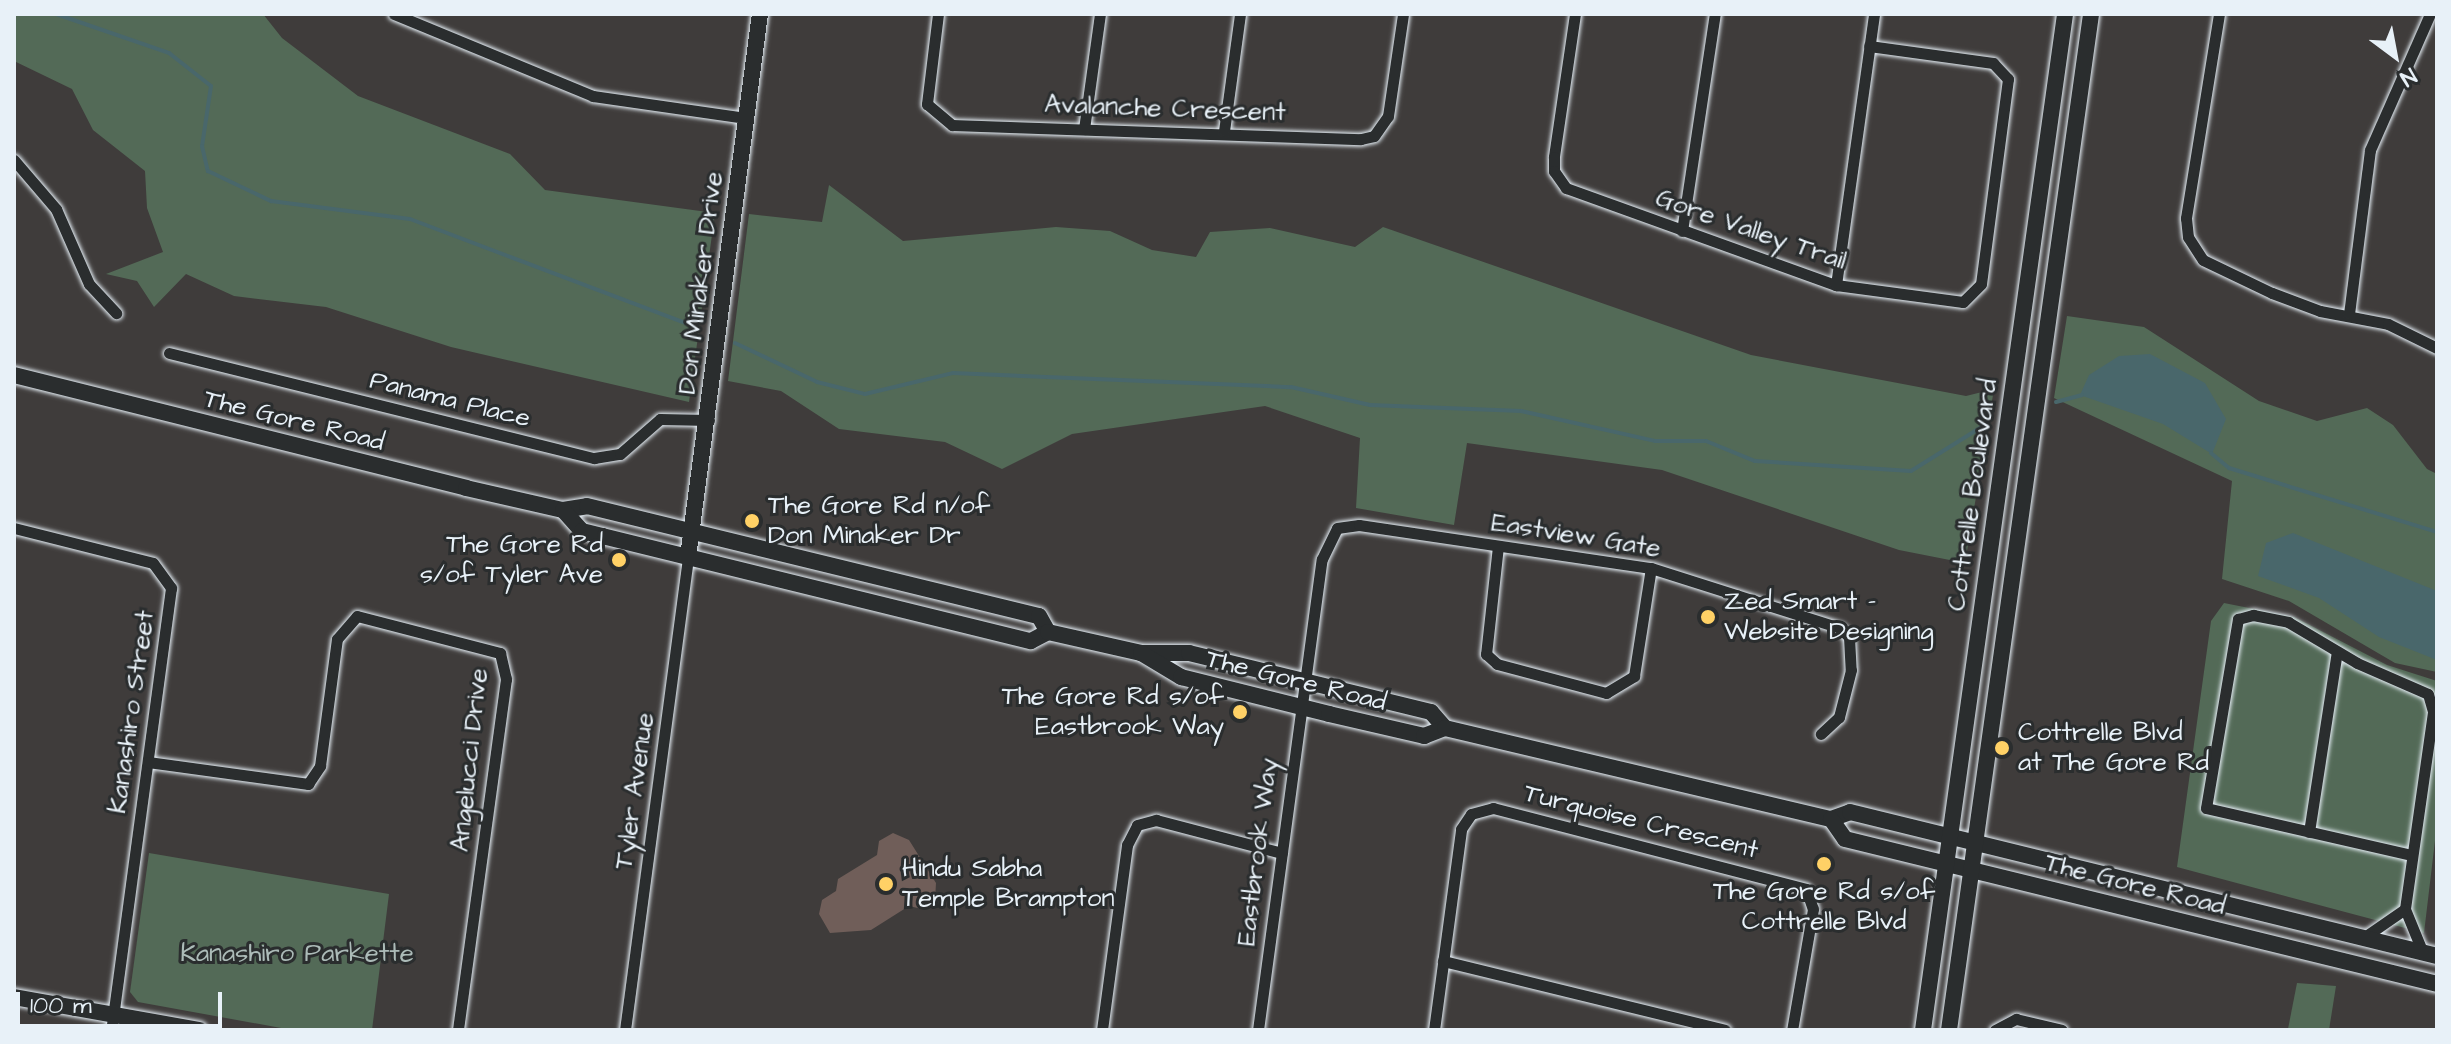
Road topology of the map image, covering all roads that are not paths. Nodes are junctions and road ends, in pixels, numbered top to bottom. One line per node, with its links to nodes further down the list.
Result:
1 (394, 14): 15 (street)
2 (760, 14): 15 (main road, Don Minaker Drive)
3 (938, 14): 16 (street, Avalanche Crescent)
4 (1100, 14): 16 (street)
5 (1240, 14): 17 (street)
6 (1403, 14): 17 (street, Avalanche Crescent)
7 (1575, 14): 19 (street, Gore Valley Trail)
8 (1715, 14): 19 (street)
9 (1874, 14): 14 (street)
10 (2065, 14): 43 (main road, Cottrelle Boulevard)
11 (2091, 14): 44 (main road, Cottrelle Boulevard)
12 (2219, 14): 22 (street)
13 (2430, 14): 22 (street)
14 (1869, 46): 20 (street); 20 (street, Gore Valley Trail)
15 (745, 118): 26 (main road, Don Minaker Drive)
16 (1084, 129): 17 (street, Avalanche Crescent)
17 (1224, 131)
18 (14, 160): 21 (street)
19 (1682, 231): 20 (street, Gore Valley Trail)
20 (1836, 285)
21 (116, 313)
22 (2349, 314): 23 (street)
23 (2437, 348)
24 (169, 353): 26 (street, Panama Place)
25 (14, 375): 27 (main road, The Gore Road)
26 (709, 420): 29 (main road, Don Minaker Drive)
27 (563, 510): 29 (main road, The Gore Road); 31 (main road, The Gore Road)
28 (14, 528): 40 (street, Kanashiro Street)
29 (693, 532): 31 (main road, Don Minaker Drive); 33 (main road, The Gore Road)
30 (1498, 546): 32 (street, Eastview Gate); 32 (street); 36 (street, Eastview Gate)
31 (688, 557): 33 (main road, The Gore Road); 59 (street, Tyler Avenue)
32 (1651, 568): 39 (street, Eastview Gate)
33 (1048, 632): 35 (main road, The Gore Road)
34 (2337, 652): 42 (street); 42 (street); 46 (street)
35 (1141, 653): 36 (main road, The Gore Road); 37 (main road, The Gore Road)
36 (1307, 681): 37 (street, Eastbrook Way); 38 (main road, The Gore Road)
37 (1301, 707): 38 (main road, The Gore Road); 45 (street, Eastbrook Way)
38 (1445, 728): 41 (main road, The Gore Road)
39 (1821, 734)
40 (148, 762): 56 (street, Kanashiro Street); 58 (street, Angelucci Drive)
41 (1831, 819): 43 (main road, The Gore Road); 47 (main road, The Gore Road)
42 (2309, 832): 46 (street)
43 (1949, 837): 44 (main road, The Gore Road); 47 (main road, Cottrelle Boulevard)
44 (1974, 844): 48 (main road, Cottrelle Boulevard); 50 (main road, The Gore Road)
45 (1282, 853): 60 (street); 61 (street, Eastbrook Way)
46 (2411, 855): 49 (street)
47 (1945, 864): 48 (main road, The Gore Road); 65 (main road, Cottrelle Boulevard)
48 (1971, 870): 53 (main road, The Gore Road); 66 (main road, Cottrelle Boulevard)
49 (2405, 909): 50 (street); 51 (street)
50 (2366, 939): 51 (main road, The Gore Road); 53 (main road)
51 (2430, 955)
52 (1443, 961): 62 (street); 63 (street); 64 (street, Turquoise Crescent)
53 (2363, 966): 54 (main road, The Gore Road)
54 (2437, 984)
55 (14, 997): 56 (main road)
56 (112, 1023): 57 (main road)
57 (199, 1030)
58 (458, 1030)
59 (625, 1030)
60 (1102, 1030)
61 (1258, 1030)
62 (1434, 1030)
63 (1725, 1030)
64 (1792, 1030)
65 (1923, 1030)
66 (1949, 1030)
67 (1995, 1030): 68 (street)
68 (2062, 1030)

